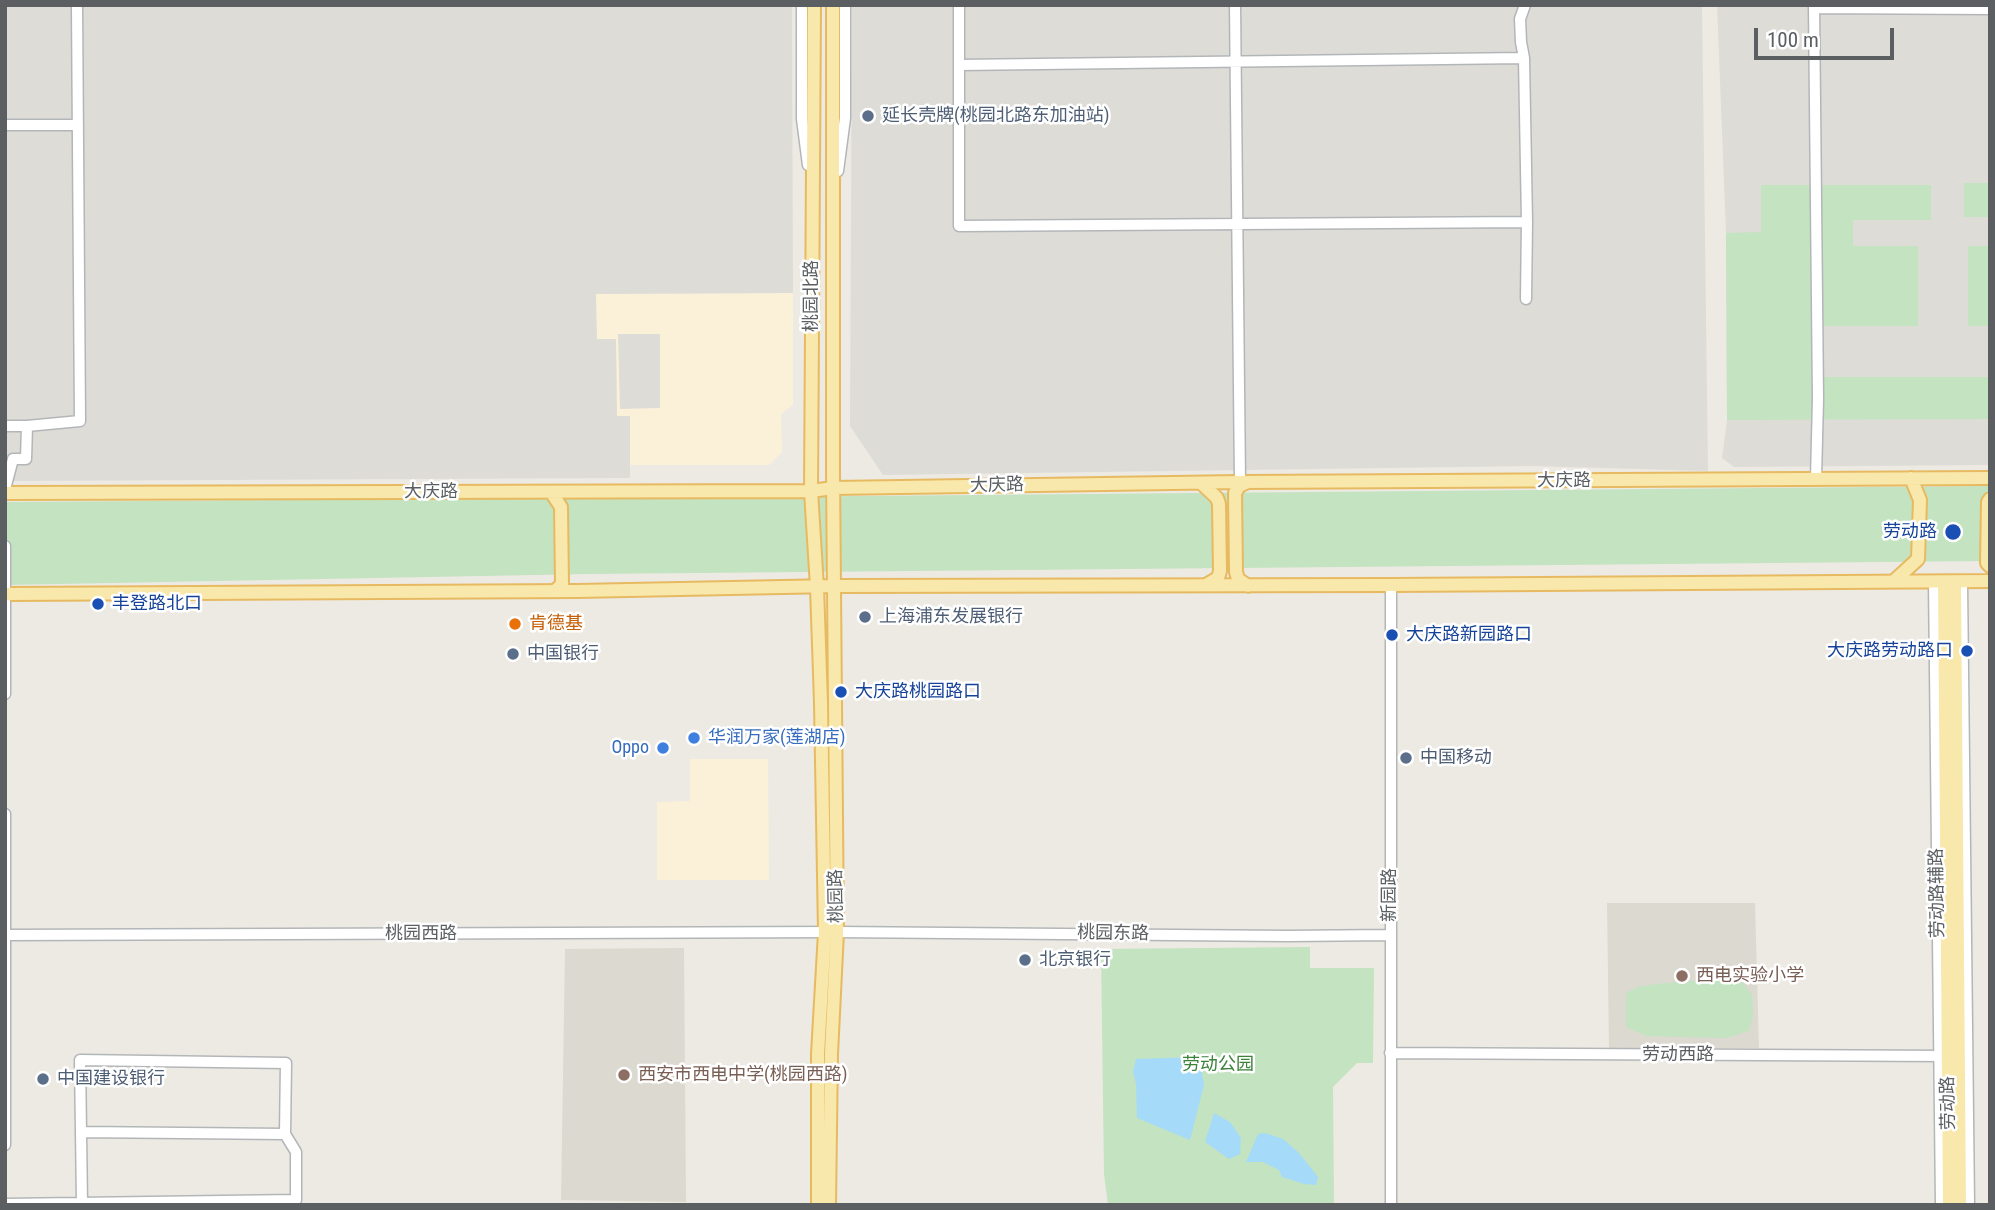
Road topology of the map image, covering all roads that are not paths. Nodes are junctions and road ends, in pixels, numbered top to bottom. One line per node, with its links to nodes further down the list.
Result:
1 (76, 5): 15 (street)
2 (802, 5): 16 (street)
3 (814, 5): 16 (main road, 桃园北路)
4 (833, 5): 17 (main road, 桃园北路)
5 (845, 5): 17 (street)
6 (959, 5): 13 (street)
7 (1236, 5): 12 (street)
8 (1525, 5): 11 (street)
9 (1814, 7): 10 (street); 23 (street)
10 (1990, 9)
11 (1524, 58): 12 (street); 18 (street)
12 (1236, 62): 13 (street); 19 (street)
13 (959, 65): 19 (street)
14 (5, 125): 15 (street)
15 (78, 125): 22 (street)
16 (812, 195): 30 (main road, 桃园北路)
17 (833, 210): 28 (main road, 桃园北路)
18 (1527, 222): 19 (street); 20 (street)
19 (1237, 225): 26 (street)
20 (1526, 299)
21 (5, 426): 22 (street)
22 (27, 426): 29 (street)
23 (1816, 478): 24 (main road, 大庆路); 26 (main road, 大庆路)
24 (1911, 478): 25 (main road, 大庆路); 36 (main road)
25 (1990, 478)
26 (1244, 482): 27 (main road, 大庆路); 42 (main road)
27 (1200, 483): 28 (main road, 大庆路); 41 (main road)
28 (833, 488): 30 (main road, 大庆路); 40 (main road, 桃园北路)
29 (5, 491): 31 (main road, 大庆路)
30 (811, 491): 32 (main road, 大庆路); 43 (main road, 桃园北路)
31 (551, 492): 32 (main road, 大庆路); 45 (main road)
32 (575, 492): 44 (main road)
33 (1990, 499): 35 (main road)
34 (5, 546): 46 (street)
35 (1990, 566)
36 (1894, 581): 38 (main road); 39 (main road)
37 (1990, 581): 38 (main road)
38 (1949, 582): 53 (main road, 劳动路); 53 (street, 劳动路辅路)
39 (1391, 585): 42 (main road); 51 (street, 新园路)
40 (834, 586): 41 (main road); 43 (main road); 49 (main road, 桃园路)
41 (1202, 586): 42 (main road)
42 (1248, 586)
43 (817, 587): 44 (main road); 49 (main road, 桃园路)
44 (575, 590): 45 (main road)
45 (555, 591): 46 (main road)
46 (6, 594): 47 (street)
47 (5, 695)
48 (5, 814): 50 (street)
49 (831, 932): 50 (street, 桃园西路); 51 (street, 桃园东路); 59 (main road, 桃园路); 60 (main road, 桃园路)
50 (5, 935): 56 (street)
51 (1390, 935): 52 (street, 新园路)
52 (1390, 1053): 53 (street, 劳动西路); 61 (street, 新园路)
53 (1953, 1057): 62 (street, 劳动路辅路); 63 (main road, 劳动路); 64 (main road, 劳动路); 65 (street, 劳动路辅路)
54 (81, 1132): 55 (street); 55 (street); 58 (street)
55 (285, 1134): 58 (street)
56 (5, 1144)
57 (5, 1204): 58 (street)
58 (82, 1204)
59 (818, 1205)
60 (829, 1205)
61 (1391, 1205)
62 (1941, 1205)
63 (1950, 1205)
64 (1960, 1205)
65 (1969, 1205)

